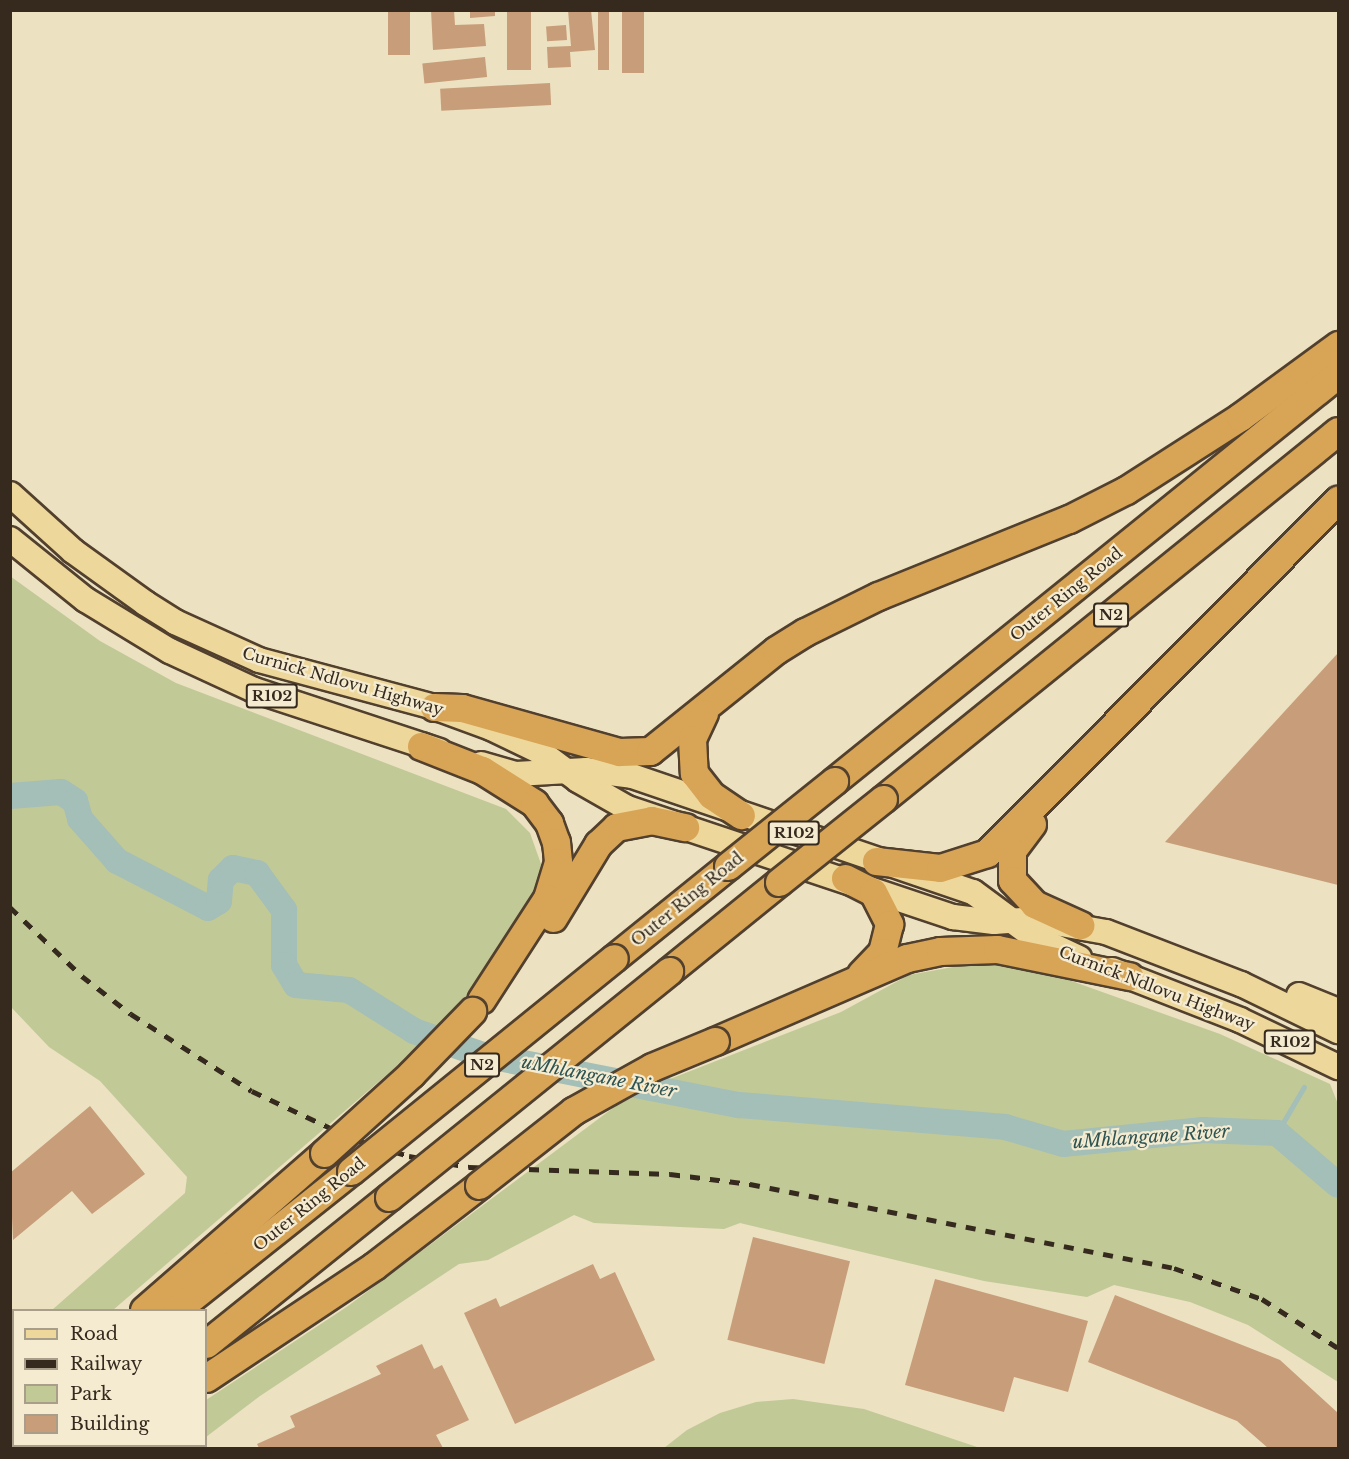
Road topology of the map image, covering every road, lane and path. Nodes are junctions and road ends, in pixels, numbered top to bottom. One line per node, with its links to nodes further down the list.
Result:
1 (1338, 345): 7 (highway)
2 (1338, 374): 26 (highway, Outer Ring Road / N2, bridge)
3 (1338, 431): 27 (highway, N2, bridge)
4 (10, 494): 9 (main road, Curnick Ndlovu Highway / R102)
5 (1338, 500): 8 (highway)
6 (10, 539): 10 (main road, Curnick Ndlovu Highway / R102)
7 (715, 698): 9 (highway); 12 (highway)
8 (1133, 704): 14 (highway); 17 (highway)
9 (434, 707): 11 (main road, Curnick Ndlovu Highway / R102)
10 (421, 746): 11 (main road, Curnick Ndlovu Highway / R102); 21 (highway)
11 (568, 772): 12 (main road, Curnick Ndlovu Highway / R102); 13 (main road, Curnick Ndlovu Highway / R102)
12 (741, 815): 14 (main road, Curnick Ndlovu Highway / R102)
13 (685, 826): 15 (main road, Curnick Ndlovu Highway / R102); 21 (highway)
14 (876, 861): 16 (main road, Curnick Ndlovu Highway / R102)
15 (846, 878): 16 (main road, Curnick Ndlovu Highway / R102); 19 (highway)
16 (1011, 921): 17 (main road, Curnick Ndlovu Highway / R102); 18 (main road, Curnick Ndlovu Highway / R102)
17 (1080, 926): 20 (main road, Curnick Ndlovu Highway / R102)
18 (1129, 976): 19 (highway); 24 (main road, Curnick Ndlovu Highway / R102)
19 (854, 981): 28 (highway, bridge)
20 (1241, 984): 22 (main road); 23 (main road, Curnick Ndlovu Highway / R102)
21 (476, 1006): 25 (highway, bridge)
22 (1338, 1011)
23 (1338, 1032)
24 (1338, 1067)
25 (146, 1309)
26 (178, 1309)
27 (207, 1343)
28 (207, 1377)

